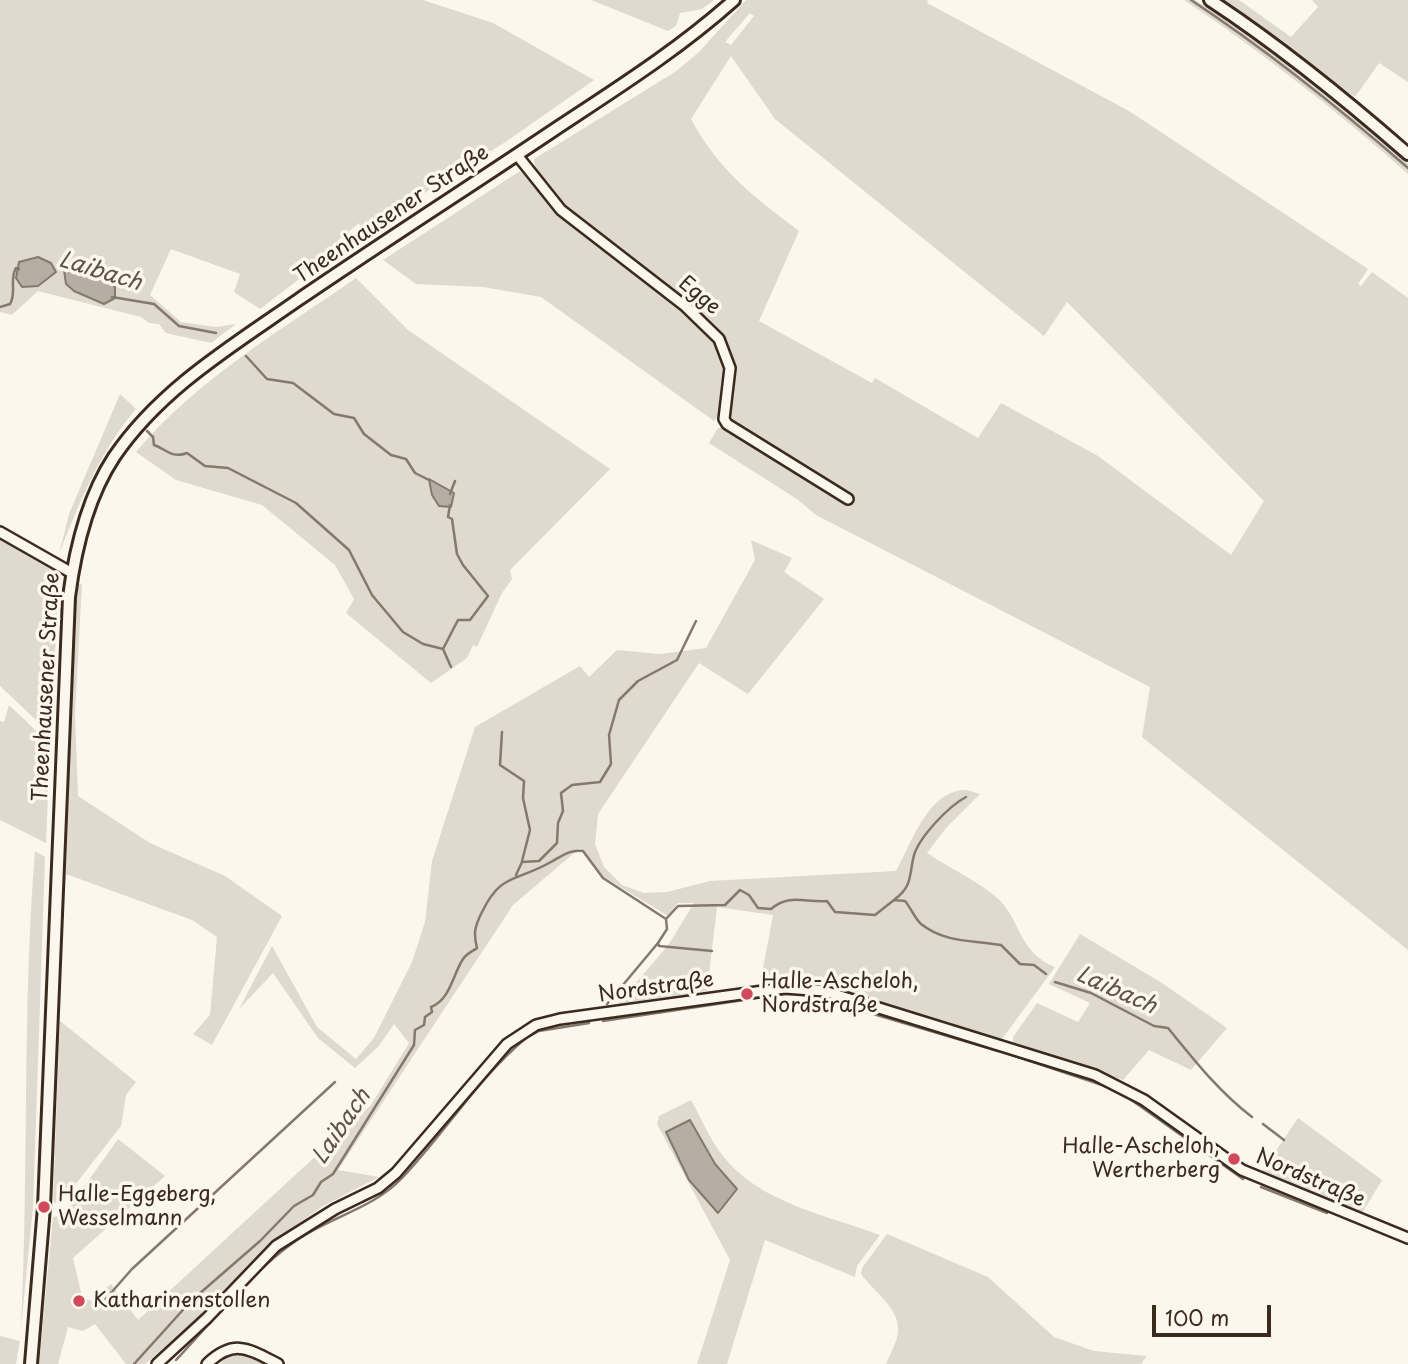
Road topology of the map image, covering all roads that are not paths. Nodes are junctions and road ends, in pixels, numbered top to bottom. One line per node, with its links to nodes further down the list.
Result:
1 (734, 0): 4 (main road, Theenhausener Straße)
2 (1210, 0): 3 (main road)
3 (1408, 154)
4 (517, 155): 5 (street, Egge); 7 (main road, Theenhausener Straße)
5 (848, 499)
6 (0, 532): 7 (street)
7 (72, 573): 9 (main road, Theenhausener Straße)
8 (1408, 1238): 10 (street, Nordstraße)
9 (31, 1364)
10 (157, 1364)
11 (207, 1364): 12 (street)
12 (278, 1364)

